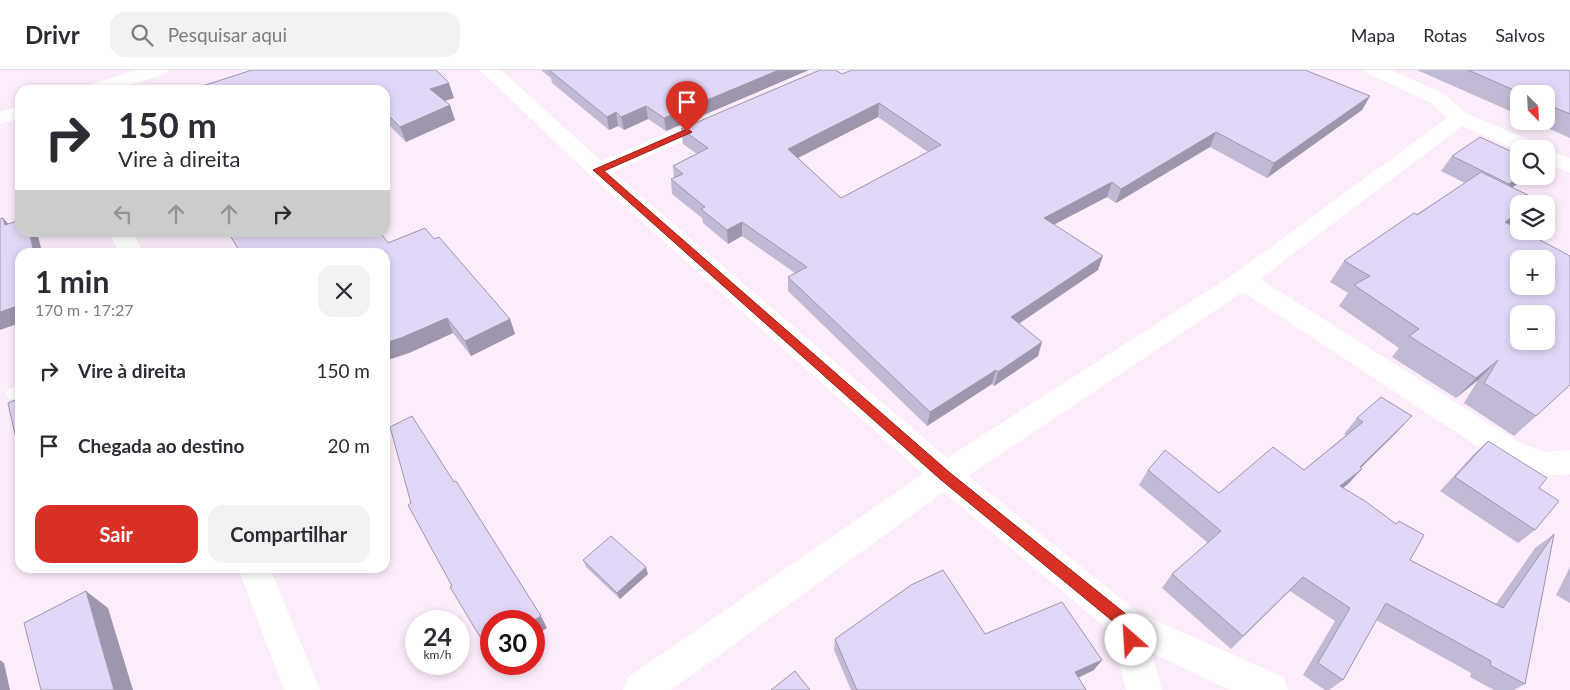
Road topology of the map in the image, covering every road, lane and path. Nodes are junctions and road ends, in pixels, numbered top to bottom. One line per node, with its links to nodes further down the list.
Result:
1 (158, 70): 4 (street)
2 (490, 70): 12 (street)
3 (1375, 70): 8 (street)
4 (108, 85)
5 (732, 112): 12 (street)
6 (15, 114): 7 (street)
7 (0, 118)
8 (1460, 118): 9 (street); 13 (street)
9 (1510, 140)
10 (1555, 159): 11 (street)
11 (1570, 166)
12 (598, 170): 15 (street)
13 (1243, 280): 14 (street); 15 (street)
14 (1570, 462)
15 (945, 475): 17 (street); 19 (street)
16 (256, 573): 18 (street)
17 (1127, 624): 20 (street); 21 (street)
18 (302, 690)
19 (641, 690)
20 (1144, 690)
21 (1270, 690)

